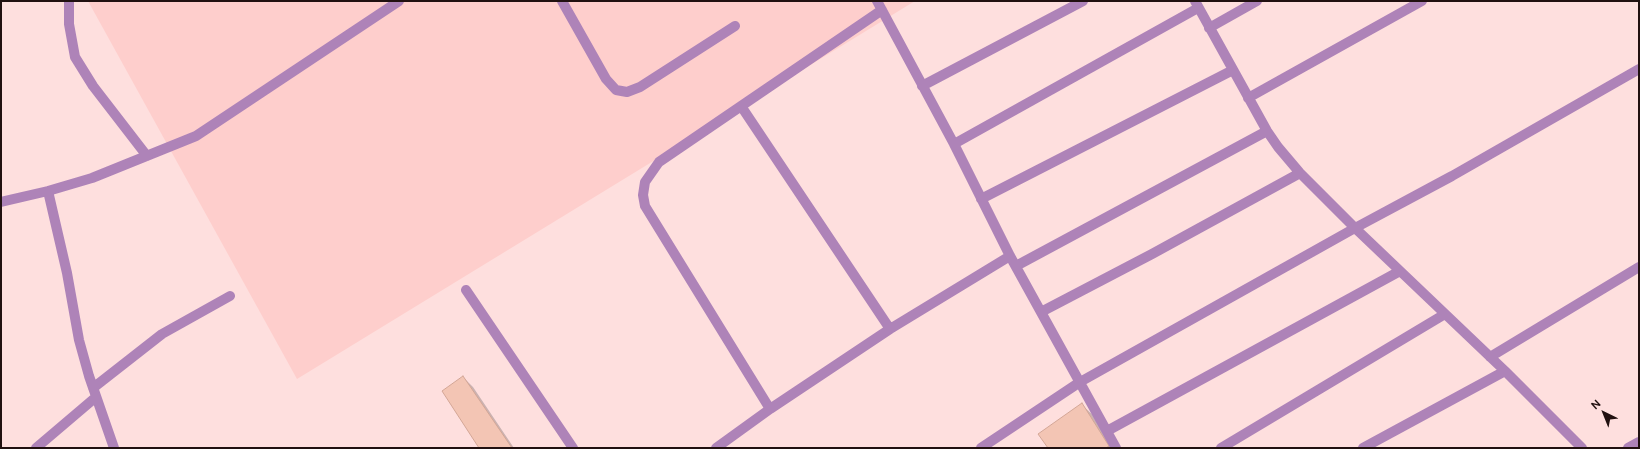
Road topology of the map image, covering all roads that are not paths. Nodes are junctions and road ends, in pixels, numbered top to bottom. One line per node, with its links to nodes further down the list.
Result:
1 (69, 1): 18 (street)
2 (400, 1): 18 (street)
3 (562, 1): 9 (street)
4 (1083, 1): 13 (street)
5 (1257, 1): 10 (street)
6 (1422, 1): 14 (street)
7 (1197, 4): 10 (street); 17 (street)
8 (880, 5): 13 (street); 15 (street)
9 (735, 26)
10 (1210, 28): 12 (street)
11 (1639, 69): 23 (street)
12 (1233, 70): 14 (street); 21 (street)
13 (922, 86): 17 (street)
14 (1248, 98): 16 (street)
15 (741, 106): 32 (street); 37 (street)
16 (1267, 130): 19 (street); 25 (street)
17 (954, 144): 21 (street)
18 (147, 156): 20 (street)
19 (1300, 173): 23 (street); 30 (street)
20 (48, 192): 22 (street); 36 (street)
21 (981, 199): 24 (street)
22 (1, 202)
23 (1354, 228): 27 (street); 35 (street)
24 (1010, 256): 25 (street); 32 (street)
25 (1016, 266): 30 (street)
26 (1639, 267): 33 (street)
27 (1400, 271): 31 (street); 38 (street)
28 (466, 290): 42 (street)
29 (230, 296): 36 (street)
30 (1042, 312): 35 (street)
31 (1445, 314): 33 (street); 46 (street)
32 (890, 329): 37 (street)
33 (1490, 356): 34 (street)
34 (1505, 371): 47 (street); 48 (street)
35 (1080, 382): 38 (street); 44 (street)
36 (94, 392): 40 (street); 41 (street)
37 (770, 409): 43 (street)
38 (1107, 431): 45 (street)
39 (1639, 442): 49 (street)
40 (36, 448)
41 (114, 448)
42 (573, 448)
43 (716, 448)
44 (981, 448)
45 (1116, 448)
46 (1221, 448)
47 (1363, 448)
48 (1582, 448)
49 (1628, 448)

